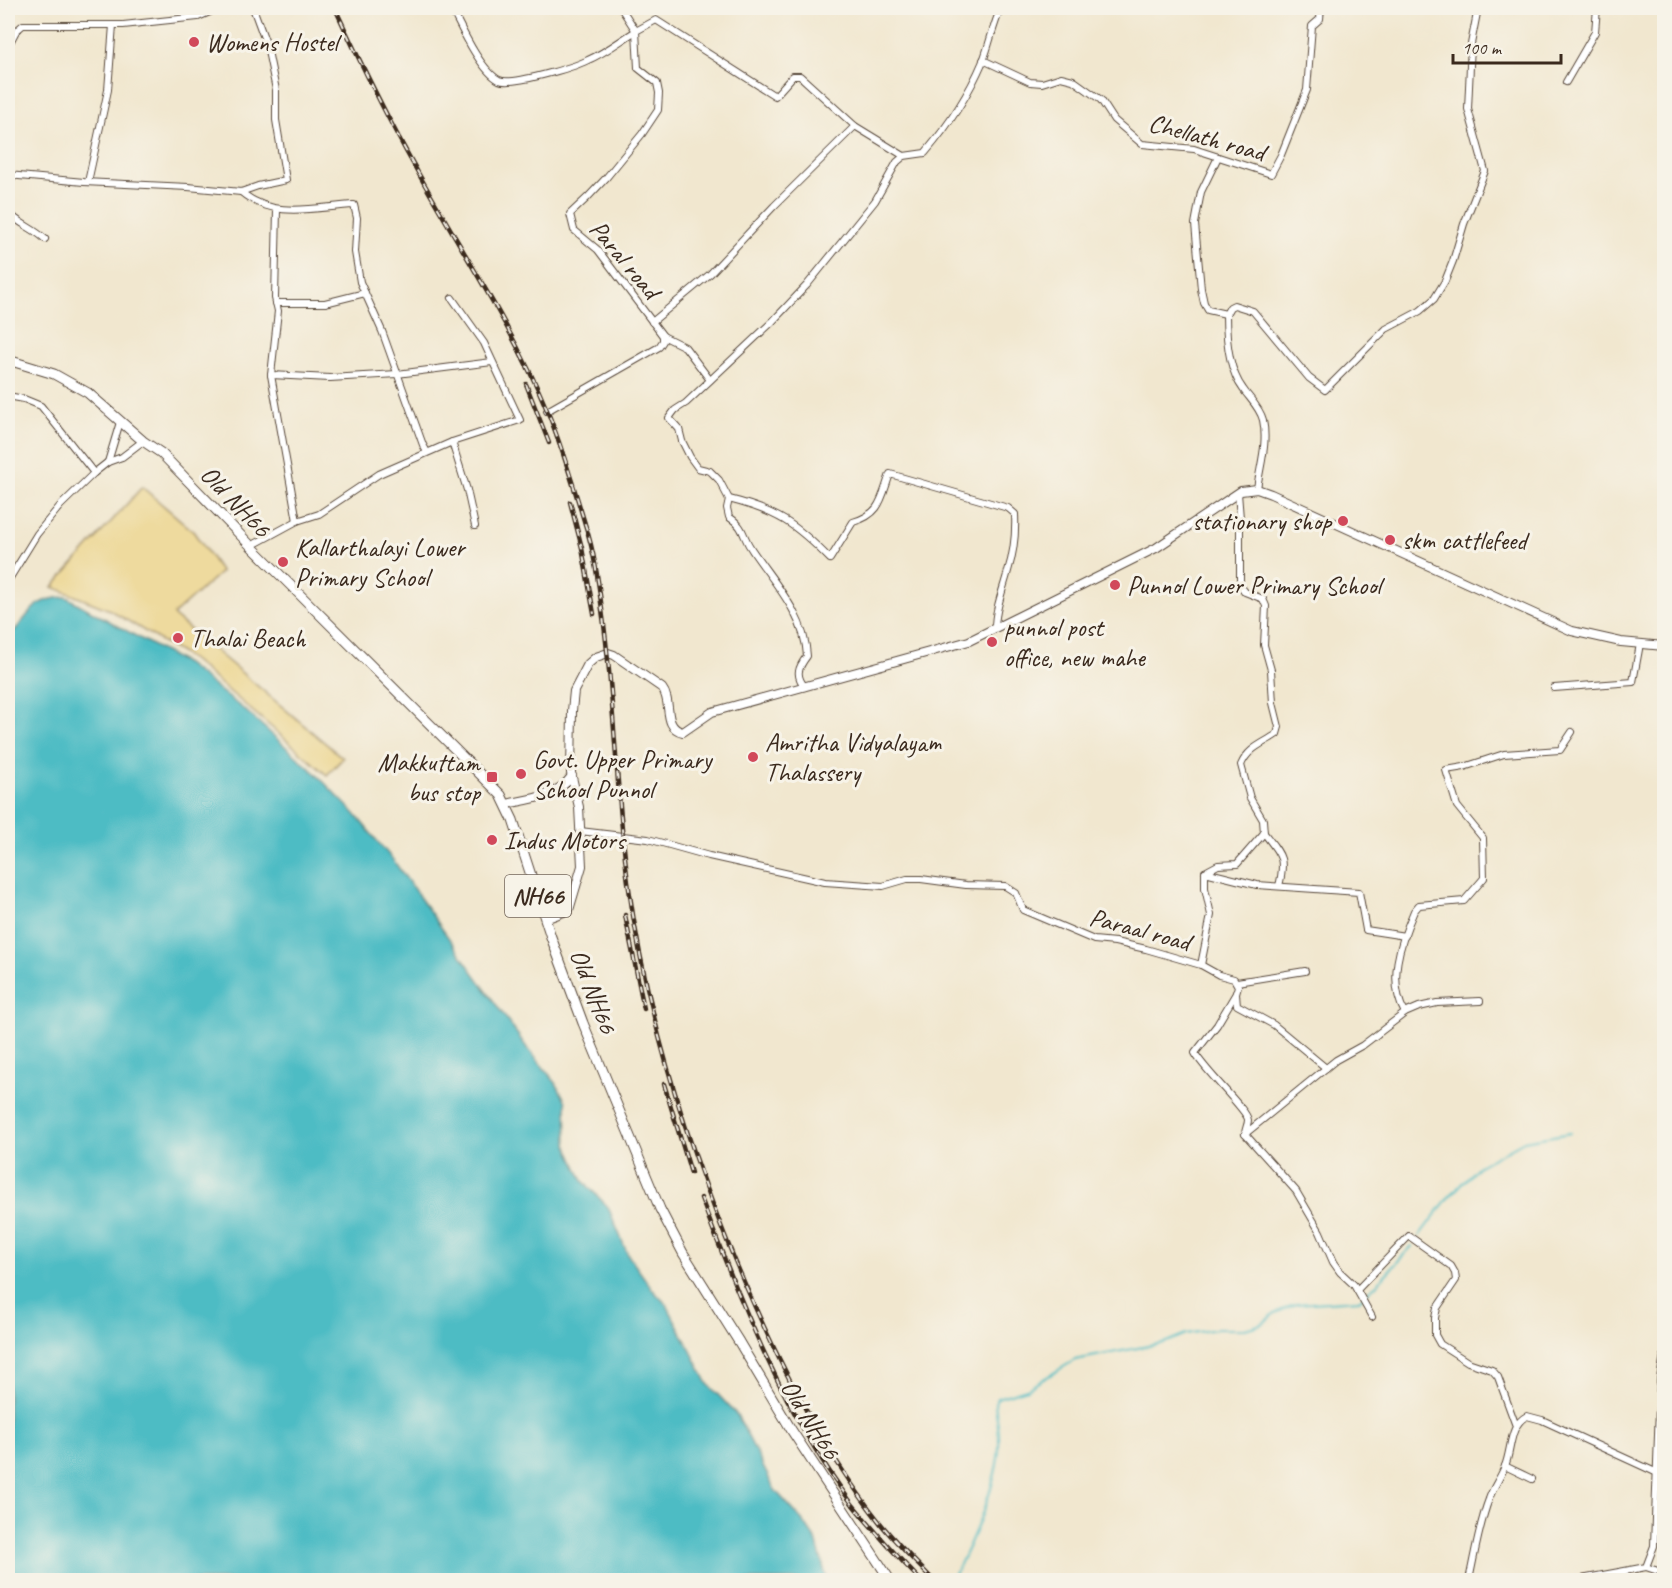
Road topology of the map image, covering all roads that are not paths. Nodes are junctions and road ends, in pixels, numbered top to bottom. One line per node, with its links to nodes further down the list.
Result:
1 (219, 8): 9 (street)
2 (253, 8): 19 (street)
3 (451, 8): 10 (street)
4 (621, 8): 10 (street)
5 (1001, 8): 12 (street)
6 (1320, 8): 16 (street, Chellath road)
7 (1478, 8): 26 (street)
8 (1597, 8): 13 (street)
9 (113, 25): 11 (street); 18 (street)
10 (636, 31): 14 (street); 27 (street, Paral road)
11 (8, 46)
12 (983, 60): 15 (street); 16 (street, Chellath road)
13 (1566, 82)
14 (855, 126): 15 (street); 27 (street)
15 (904, 156): 33 (street)
16 (1218, 157): 26 (street)
17 (8, 175): 18 (street)
18 (88, 182): 19 (street)
19 (241, 192): 20 (street)
20 (278, 210): 23 (street); 25 (street)
21 (8, 212): 22 (street)
22 (45, 239)
23 (365, 293): 25 (street); 31 (street)
24 (452, 298): 30 (street)
25 (276, 303): 32 (street)
26 (1226, 314): 42 (street)
27 (652, 322): 28 (street, Paral road)
28 (663, 336): 33 (street); 35 (street, Paral road)
29 (8, 360): 36 (main road, Old NH66 / NH66)
30 (492, 362): 31 (street); 38 (street)
31 (397, 374): 32 (street); 39 (street)
32 (271, 375): 45 (street)
33 (710, 380): 44 (street)
34 (8, 396): 41 (street)
35 (547, 411)
36 (120, 422): 37 (main road, Old NH66 / NH66); 40 (street)
37 (143, 441): 40 (street); 47 (main road, Old NH66 / NH66)
38 (452, 442): 39 (street); 46 (street)
39 (427, 452): 45 (street)
40 (108, 462): 41 (street)
41 (94, 472): 48 (street)
42 (1257, 489): 43 (main road); 50 (main road)
43 (1238, 493): 49 (main road); 58 (street)
44 (729, 499): 49 (street); 52 (street)
45 (297, 521): 47 (street)
46 (475, 525)
47 (251, 546): 56 (main road, Old NH66 / NH66)
48 (8, 581)
49 (995, 628): 52 (main road)
50 (1640, 644): 51 (main road); 53 (street)
51 (1665, 646)
52 (805, 687): 55 (main road)
53 (1554, 688)
54 (1572, 732): 62 (street)
55 (572, 776): 56 (main road); 57 (main road)
56 (506, 804): 61 (main road, Old NH66 / NH66)
57 (580, 831): 61 (main road); 63 (street, Paraal road)
58 (1264, 833): 59 (street); 60 (street)
59 (1205, 872): 60 (street); 63 (street, Paraal road)
60 (1279, 886): 62 (street)
61 (545, 919): 82 (main road, Old NH66 / NH66)
62 (1405, 936): 68 (street)
63 (1201, 965): 65 (street)
64 (1305, 971): 65 (street)
65 (1237, 982): 66 (street)
66 (1236, 993): 69 (street); 70 (street)
67 (1480, 1001): 68 (street)
68 (1405, 1013): 69 (street)
69 (1326, 1068): 70 (street)
70 (1245, 1134): 71 (street)
71 (1358, 1293): 72 (street); 75 (street)
72 (1372, 1317)
73 (1665, 1354): 74 (street)
74 (1662, 1379): 77 (street)
75 (1515, 1426): 76 (street); 77 (street)
76 (1505, 1466): 79 (street); 83 (street)
77 (1657, 1472): 78 (street); 80 (street)
78 (1665, 1476)
79 (1532, 1479)
80 (1646, 1567): 81 (street); 84 (street)
81 (1665, 1573)
82 (890, 1581)
83 (1469, 1581)
84 (1576, 1581)

